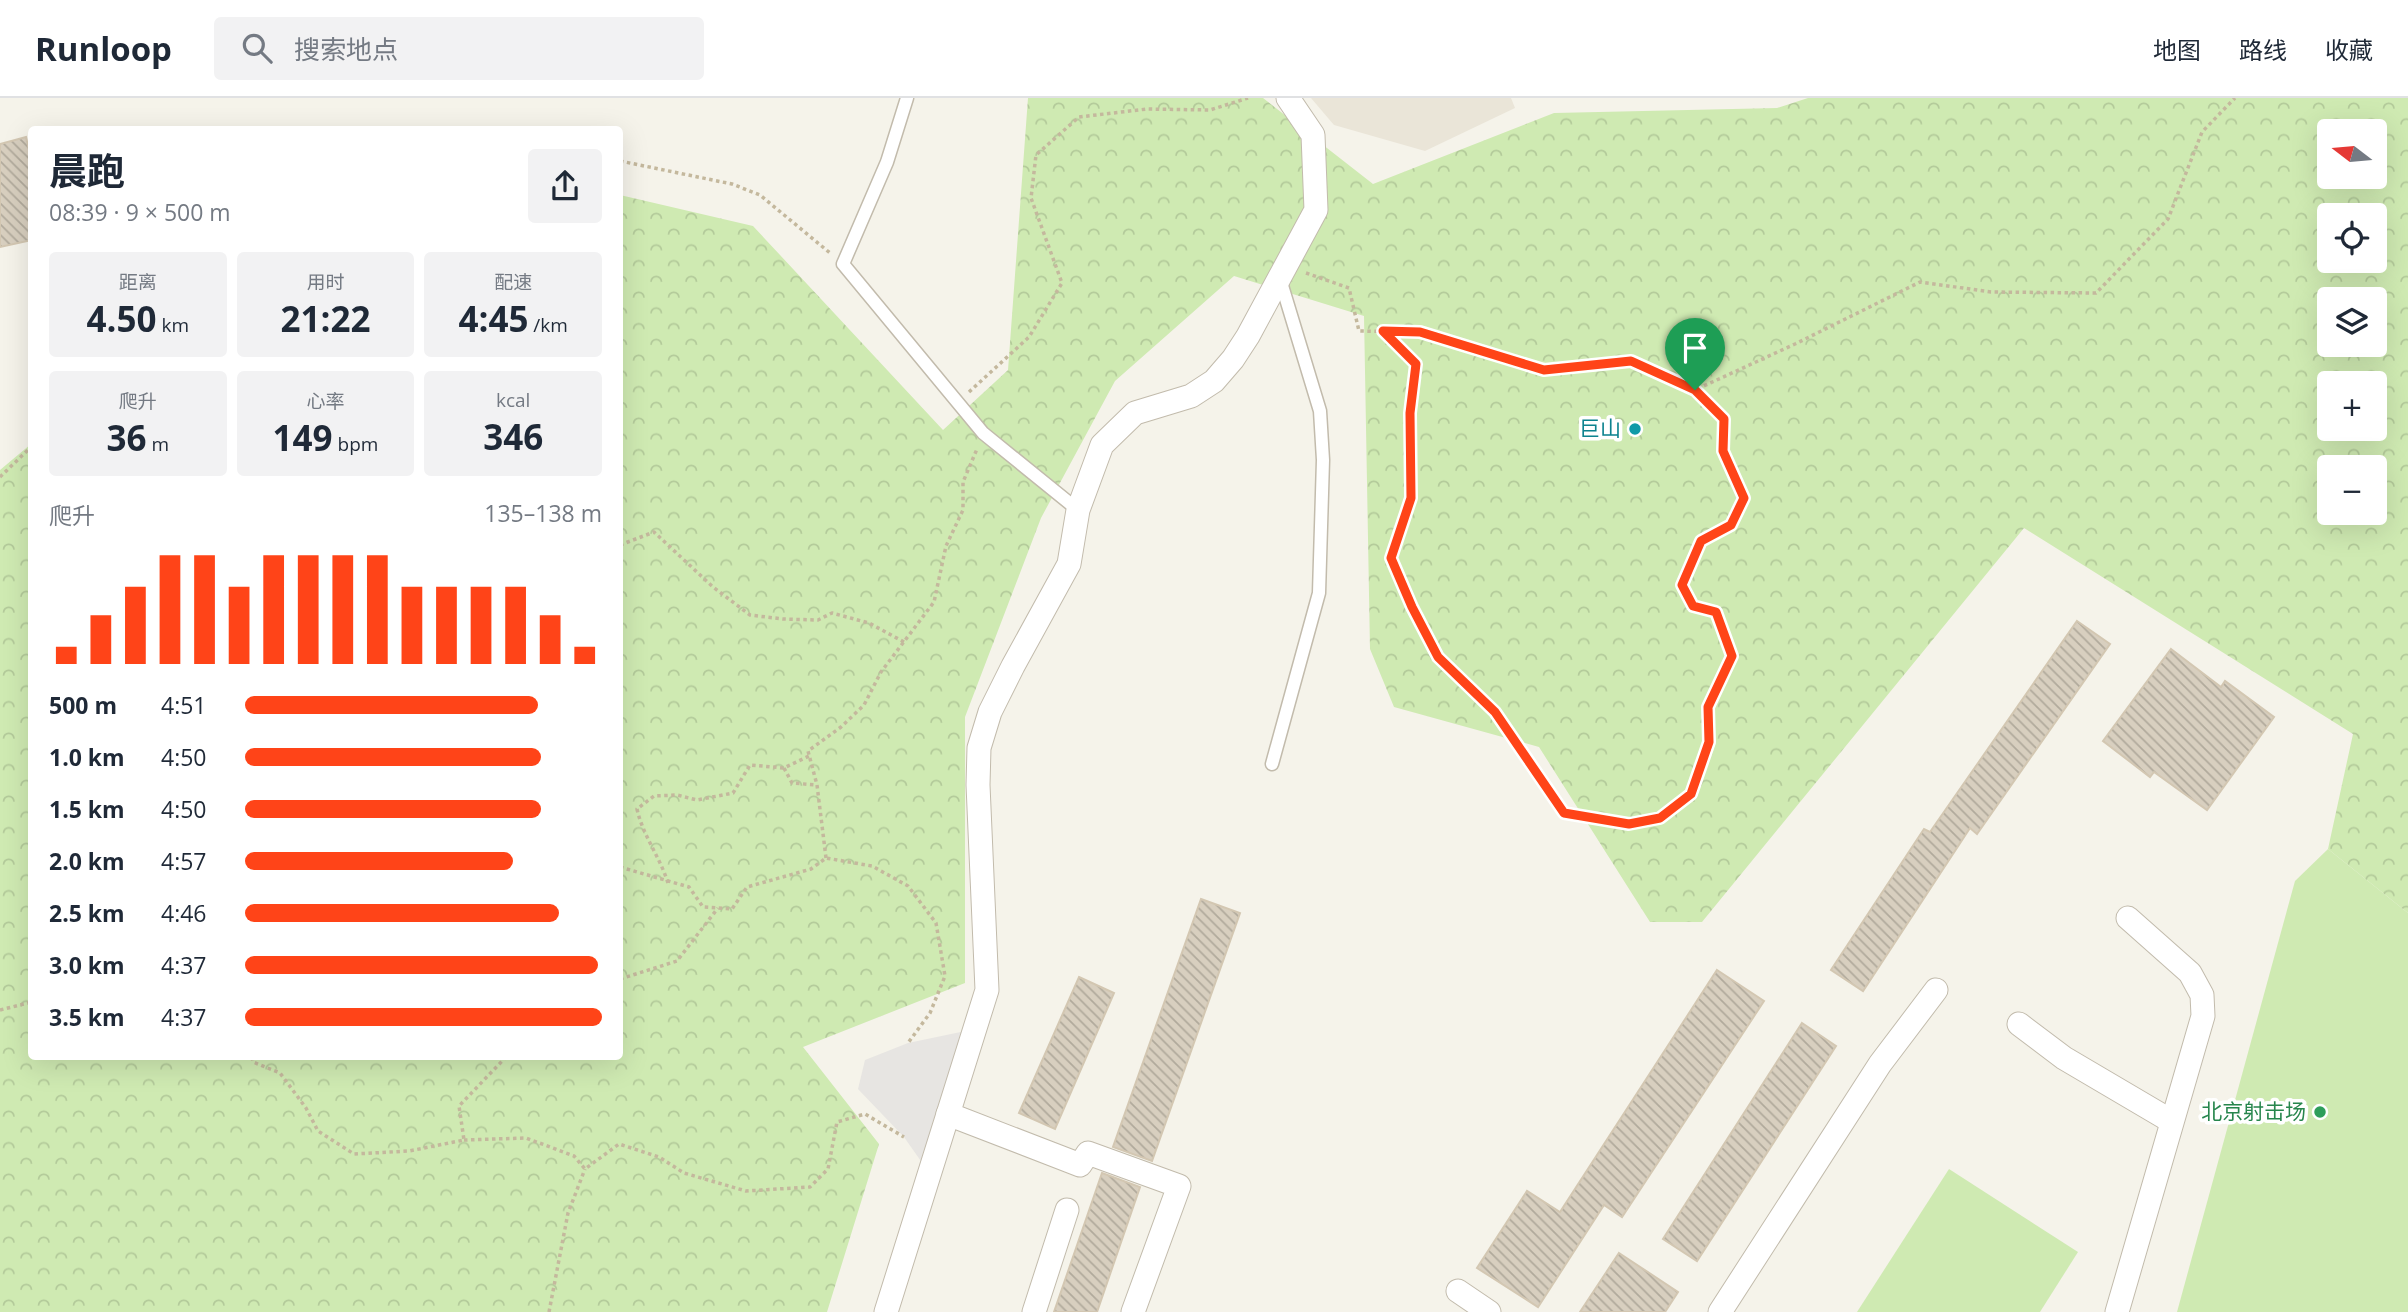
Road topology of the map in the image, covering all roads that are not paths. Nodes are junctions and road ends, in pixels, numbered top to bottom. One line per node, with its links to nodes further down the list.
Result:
1 (908, 98): 4 (lane)
2 (1288, 98): 3 (street)
3 (1284, 273): 4 (street); 5 (lane)
4 (1078, 510): 9 (street)
5 (1272, 764)
6 (2128, 918): 10 (street)
7 (1936, 990): 17 (street)
8 (2019, 1024): 10 (street)
9 (948, 1114): 13 (street); 15 (street)
10 (2171, 1121): 18 (street)
11 (1067, 1210): 14 (street)
12 (1458, 1291): 16 (street)
13 (886, 1312)
14 (1034, 1312)
15 (1133, 1312)
16 (1489, 1312)
17 (1720, 1312)
18 (2117, 1312)

